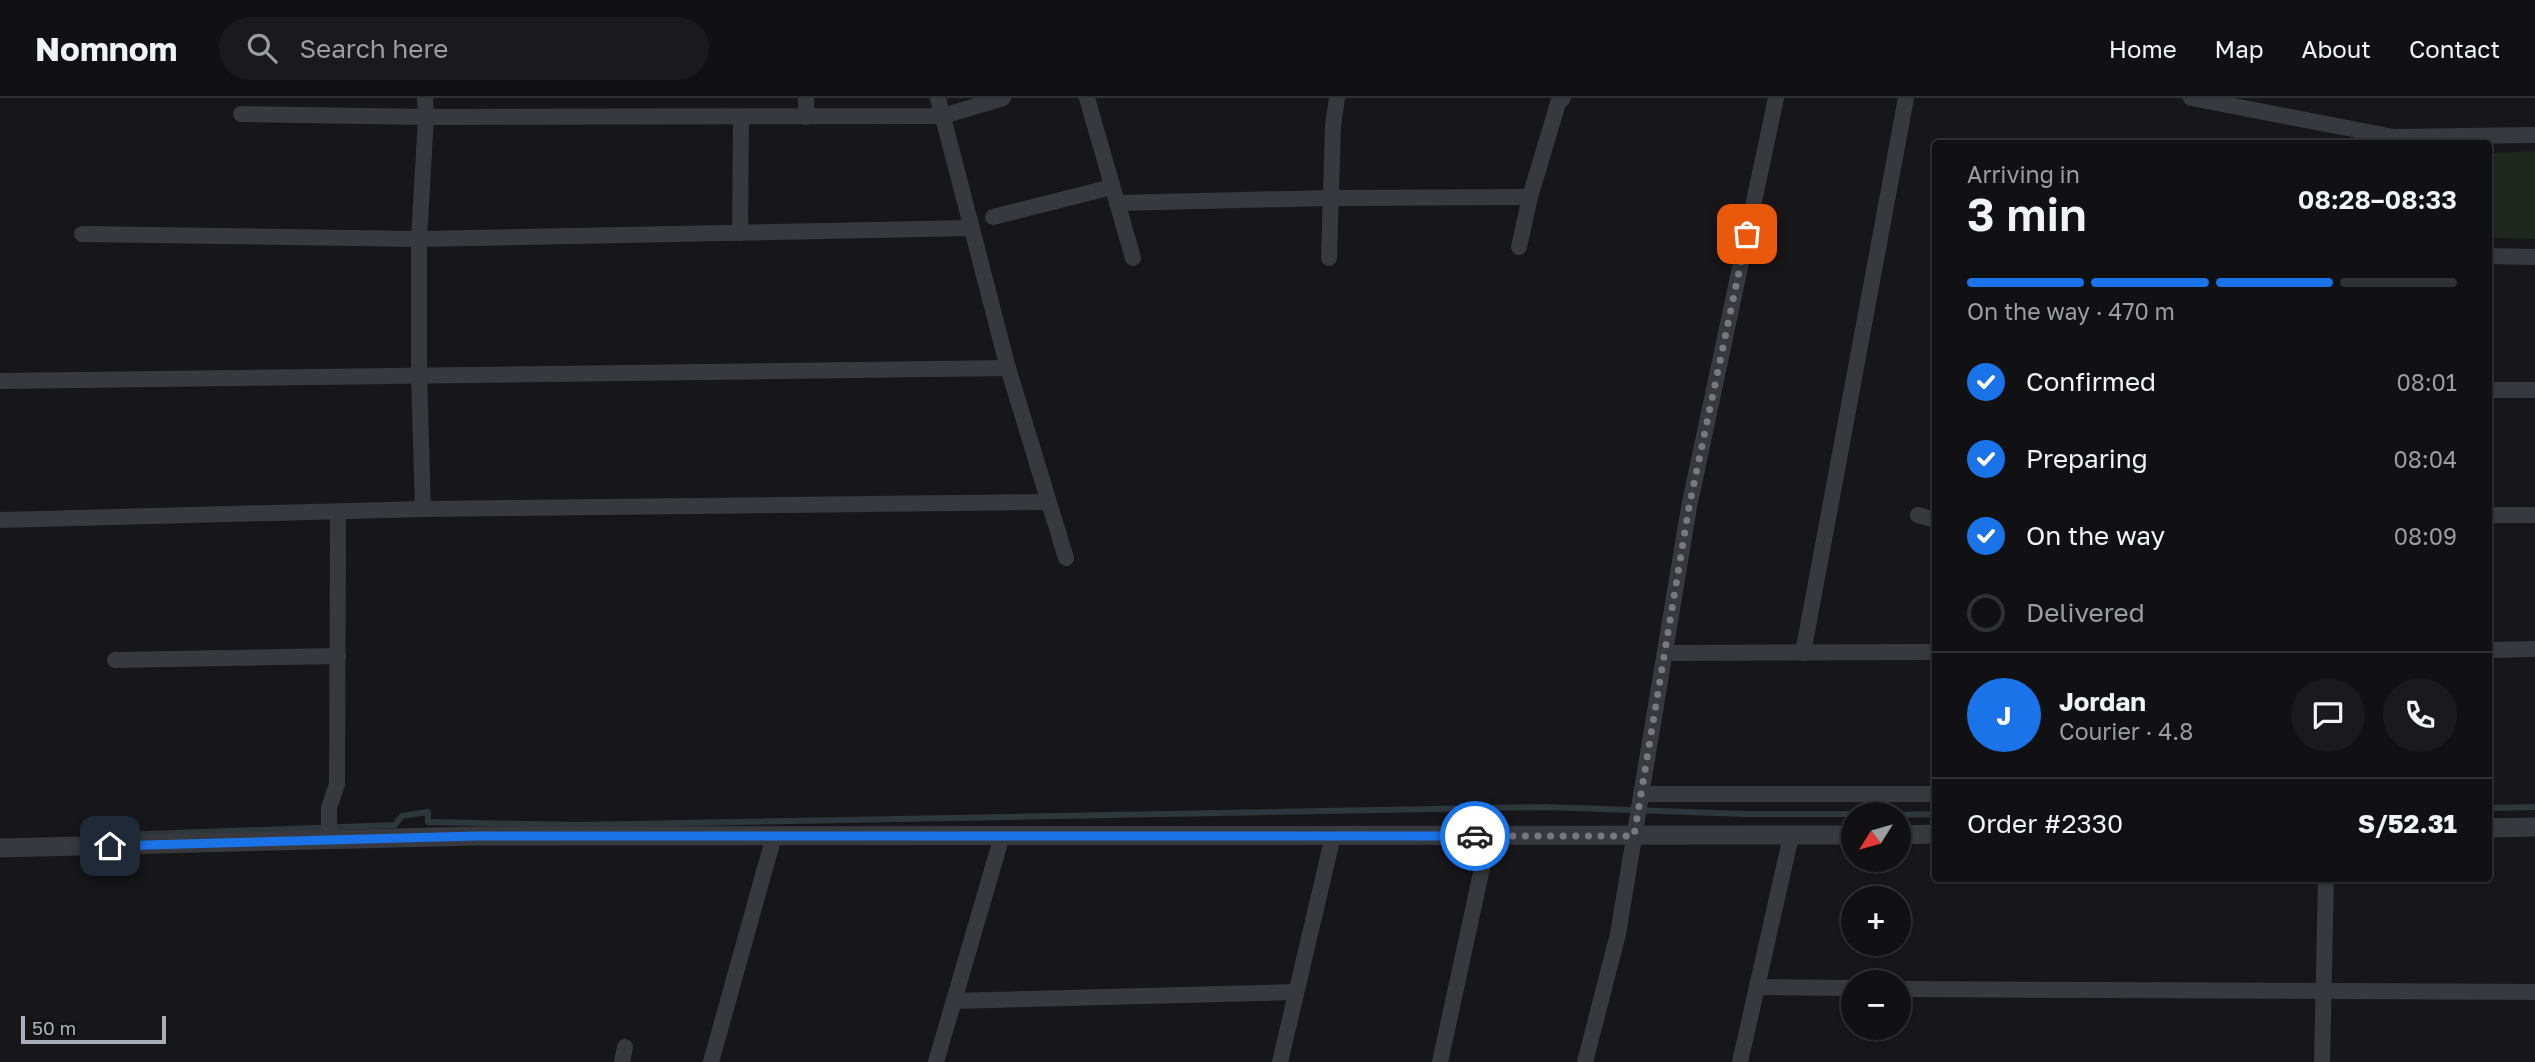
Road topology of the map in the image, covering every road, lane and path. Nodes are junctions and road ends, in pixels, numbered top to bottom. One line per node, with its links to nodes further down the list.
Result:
1 (425, 98): 13 (street)
2 (806, 98): 15 (street)
3 (938, 98): 12 (street)
4 (1003, 98): 12 (street)
5 (1087, 98): 17 (street)
6 (1337, 98): 19 (street)
7 (1563, 98): 18 (street)
8 (1776, 98): 48 (street)
9 (1906, 98): 49 (street)
10 (2191, 98): 16 (street)
11 (241, 114): 13 (street)
12 (943, 116): 15 (street); 22 (street)
13 (426, 117): 14 (street); 25 (street)
14 (741, 117): 15 (street); 23 (street)
15 (806, 117)
16 (2535, 135)
17 (1112, 187): 20 (street); 21 (street)
18 (1530, 197): 19 (street); 26 (street)
19 (1330, 198): 20 (street); 30 (street)
20 (1117, 203): 29 (street)
21 (993, 217)
22 (972, 228): 23 (street); 31 (street)
23 (740, 233): 25 (street)
24 (82, 234): 25 (street)
25 (419, 239): 32 (street)
26 (1519, 247)
27 (2492, 256): 28 (street)
28 (2535, 257)
29 (1133, 258)
30 (1329, 258)
31 (1008, 368): 32 (street); 36 (street)
32 (419, 375): 33 (street); 37 (street)
33 (0, 381)
34 (2492, 390): 35 (street)
35 (2535, 390)
36 (1048, 502): 37 (street); 44 (street)
37 (423, 509): 38 (street)
38 (338, 512): 43 (street); 50 (street)
39 (2492, 514): 41 (street)
40 (1918, 515): 42 (street)
41 (2535, 515)
42 (1932, 519)
43 (0, 520)
44 (1066, 558)
45 (2535, 649): 46 (street)
46 (2492, 650)
47 (1932, 652): 49 (street)
48 (1665, 653): 49 (street); 52 (street)
49 (1802, 653)
50 (338, 656): 51 (street); 65 (street)
51 (115, 660)
52 (1641, 794): 53 (street); 63 (street)
53 (1932, 794)
54 (2535, 827): 55 (street)
55 (2492, 828)
56 (1932, 834): 58 (street)
57 (1841, 835): 64 (street)
58 (1911, 835)
59 (774, 836): 60 (street); 65 (street); 75 (street)
60 (1002, 836): 61 (street); 74 (street)
61 (1333, 836): 62 (street); 71 (street)
62 (1489, 836): 63 (street); 78 (street)
63 (1634, 836): 64 (street); 79 (street)
64 (1791, 836): 68 (street)
65 (329, 840): 66 (street)
66 (0, 848)
67 (2326, 882): 72 (street)
68 (1758, 988): 69 (street); 80 (street)
69 (1841, 988)
70 (1911, 989): 72 (street)
71 (1297, 992): 74 (street); 77 (street)
72 (2324, 992): 73 (street); 81 (street)
73 (2535, 992)
74 (954, 1001): 76 (street)
75 (711, 1062)
76 (936, 1062)
77 (1280, 1062)
78 (1440, 1062)
79 (1586, 1062)
80 (1741, 1062)
81 (2322, 1062)

